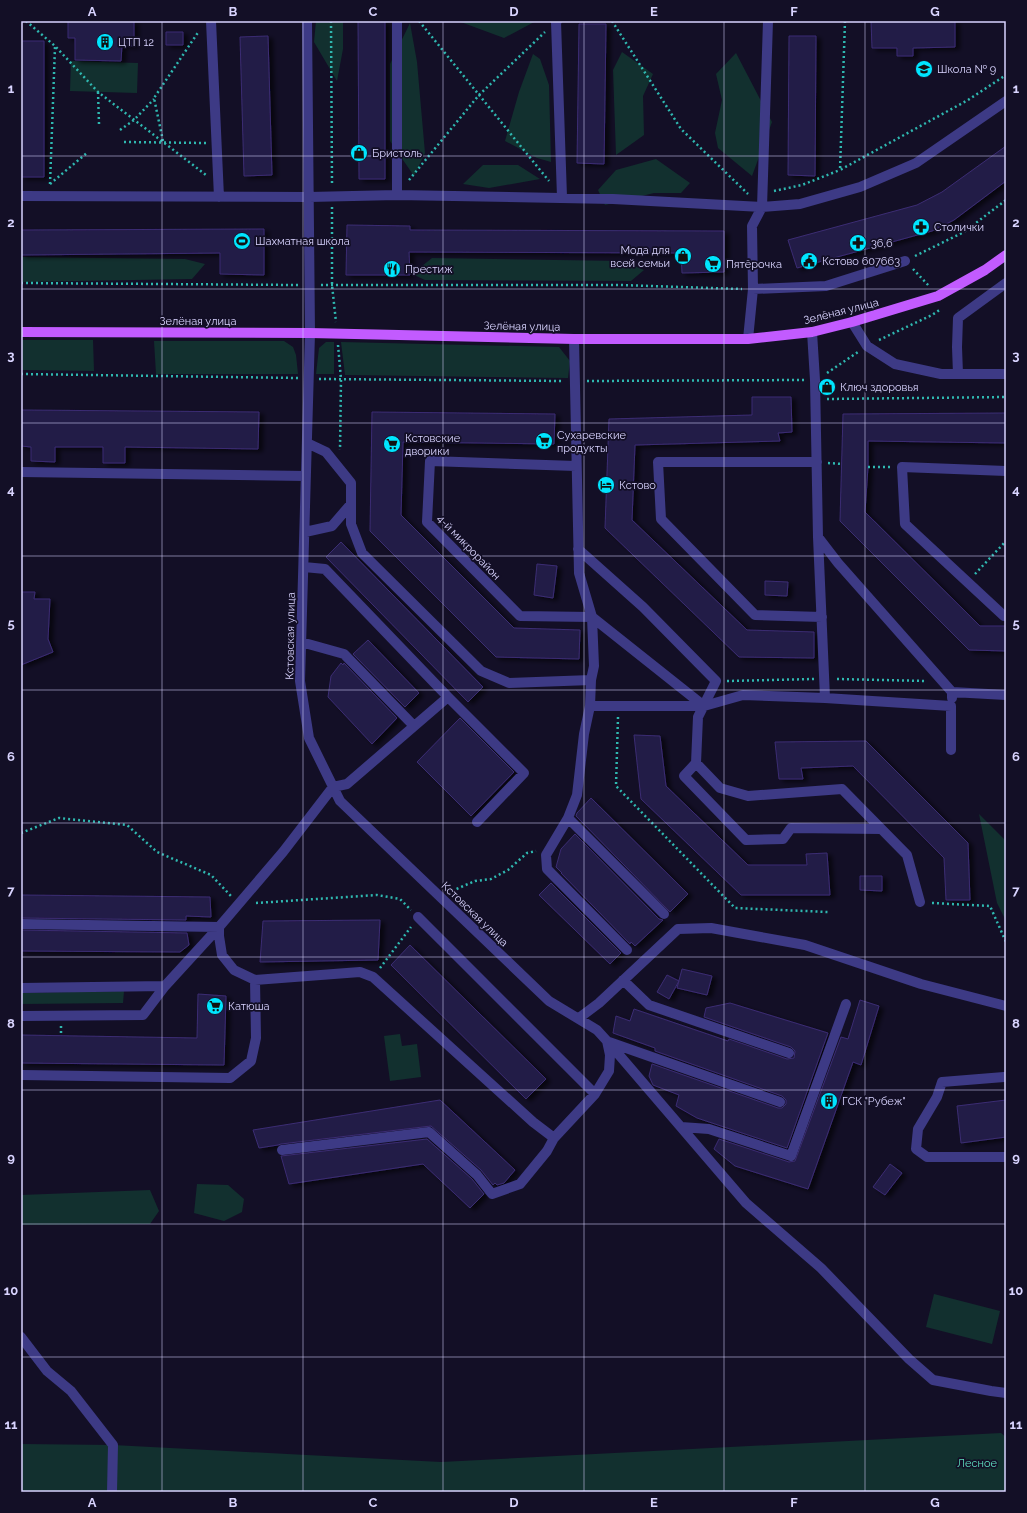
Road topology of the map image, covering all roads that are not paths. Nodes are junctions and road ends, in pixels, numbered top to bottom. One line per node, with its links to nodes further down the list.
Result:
1 (211, 21): 9 (street)
2 (307, 21): 10 (street, Кстовская улица)
3 (398, 21): 7 (street)
4 (768, 21): 12 (street)
5 (556, 22): 11 (street)
6 (1006, 101): 12 (street)
7 (397, 195): 10 (street); 11 (street)
8 (21, 196): 9 (street)
9 (219, 197): 10 (street)
10 (309, 197): 20 (street, Кстовская улица)
11 (562, 197): 12 (street)
12 (762, 207): 16 (street)
13 (1006, 255): 17 (main road, Зелёная улица)
14 (905, 261): 16 (street)
15 (1006, 283): 23 (street)
16 (753, 289): 22 (street)
17 (852, 322): 19 (main road, Зелёная улица); 23 (street)
18 (21, 332): 20 (main road, Зелёная улица)
19 (812, 332): 22 (main road, Зелёная улица); 26 (street)
20 (310, 333): 21 (main road, Зелёная улица); 25 (street, Кстовская улица)
21 (574, 339): 22 (main road, Зелёная улица); 27 (street)
22 (748, 339)
23 (958, 374): 24 (street)
24 (1006, 374)
25 (307, 443): 30 (street, Кстовская улица); 31 (street)
26 (816, 462): 33 (street); 38 (street)
27 (576, 466): 34 (street); 37 (street, 4-й микрорайон)
28 (1006, 471): 36 (street)
29 (21, 472): 30 (street)
30 (306, 476): 32 (street, Кстовская улица)
31 (351, 504): 32 (street); 40 (street)
32 (305, 532): 35 (street, Кстовская улица)
33 (818, 537): 38 (street); 41 (street)
34 (578, 549): 37 (street); 46 (street)
35 (304, 567): 39 (street, Кстовская улица); 43 (street)
36 (1006, 616)
37 (592, 617): 40 (street); 46 (street)
38 (822, 617): 44 (street)
39 (301, 642): 48 (street); 51 (street, Кстовская улица)
40 (591, 680): 45 (street)
41 (952, 692): 42 (street); 47 (street)
42 (1006, 695)
43 (448, 697): 48 (street); 53 (street)
44 (825, 698): 46 (street); 47 (street)
45 (590, 706): 46 (street); 52 (street)
46 (704, 706): 50 (street)
47 (951, 706): 49 (street)
48 (414, 726): 51 (street)
49 (951, 750)
50 (696, 763): 54 (street); 54 (street)
51 (333, 787): 59 (street); 68 (street, Кстовская улица)
52 (568, 818): 56 (street); 60 (street)
53 (477, 822)
54 (881, 829): 55 (street)
55 (920, 902)
56 (664, 914)
57 (418, 917): 73 (street)
58 (21, 924): 59 (street)
59 (219, 927): 61 (street); 63 (street)
60 (627, 950)
61 (255, 980): 71 (street); 76 (street)
62 (623, 980): 66 (street); 68 (street); 70 (street)
63 (165, 986): 64 (street); 67 (street)
64 (21, 988)
65 (846, 1004): 75 (street)
66 (1006, 1006)
67 (21, 1016)
68 (579, 1018): 69 (street, Кстовская улица)
69 (607, 1041): 73 (street); 74 (street); 75 (street, Кстовская улица)
70 (789, 1053)
71 (21, 1075)
72 (1004, 1077): 78 (street)
73 (595, 1094): 76 (street)
74 (780, 1102)
75 (681, 1127): 80 (street, Кстовская улица)
76 (554, 1138): 77 (street)
77 (282, 1150)
78 (1006, 1157)
79 (21, 1338): 81 (street)
80 (1006, 1392)
81 (112, 1492)

